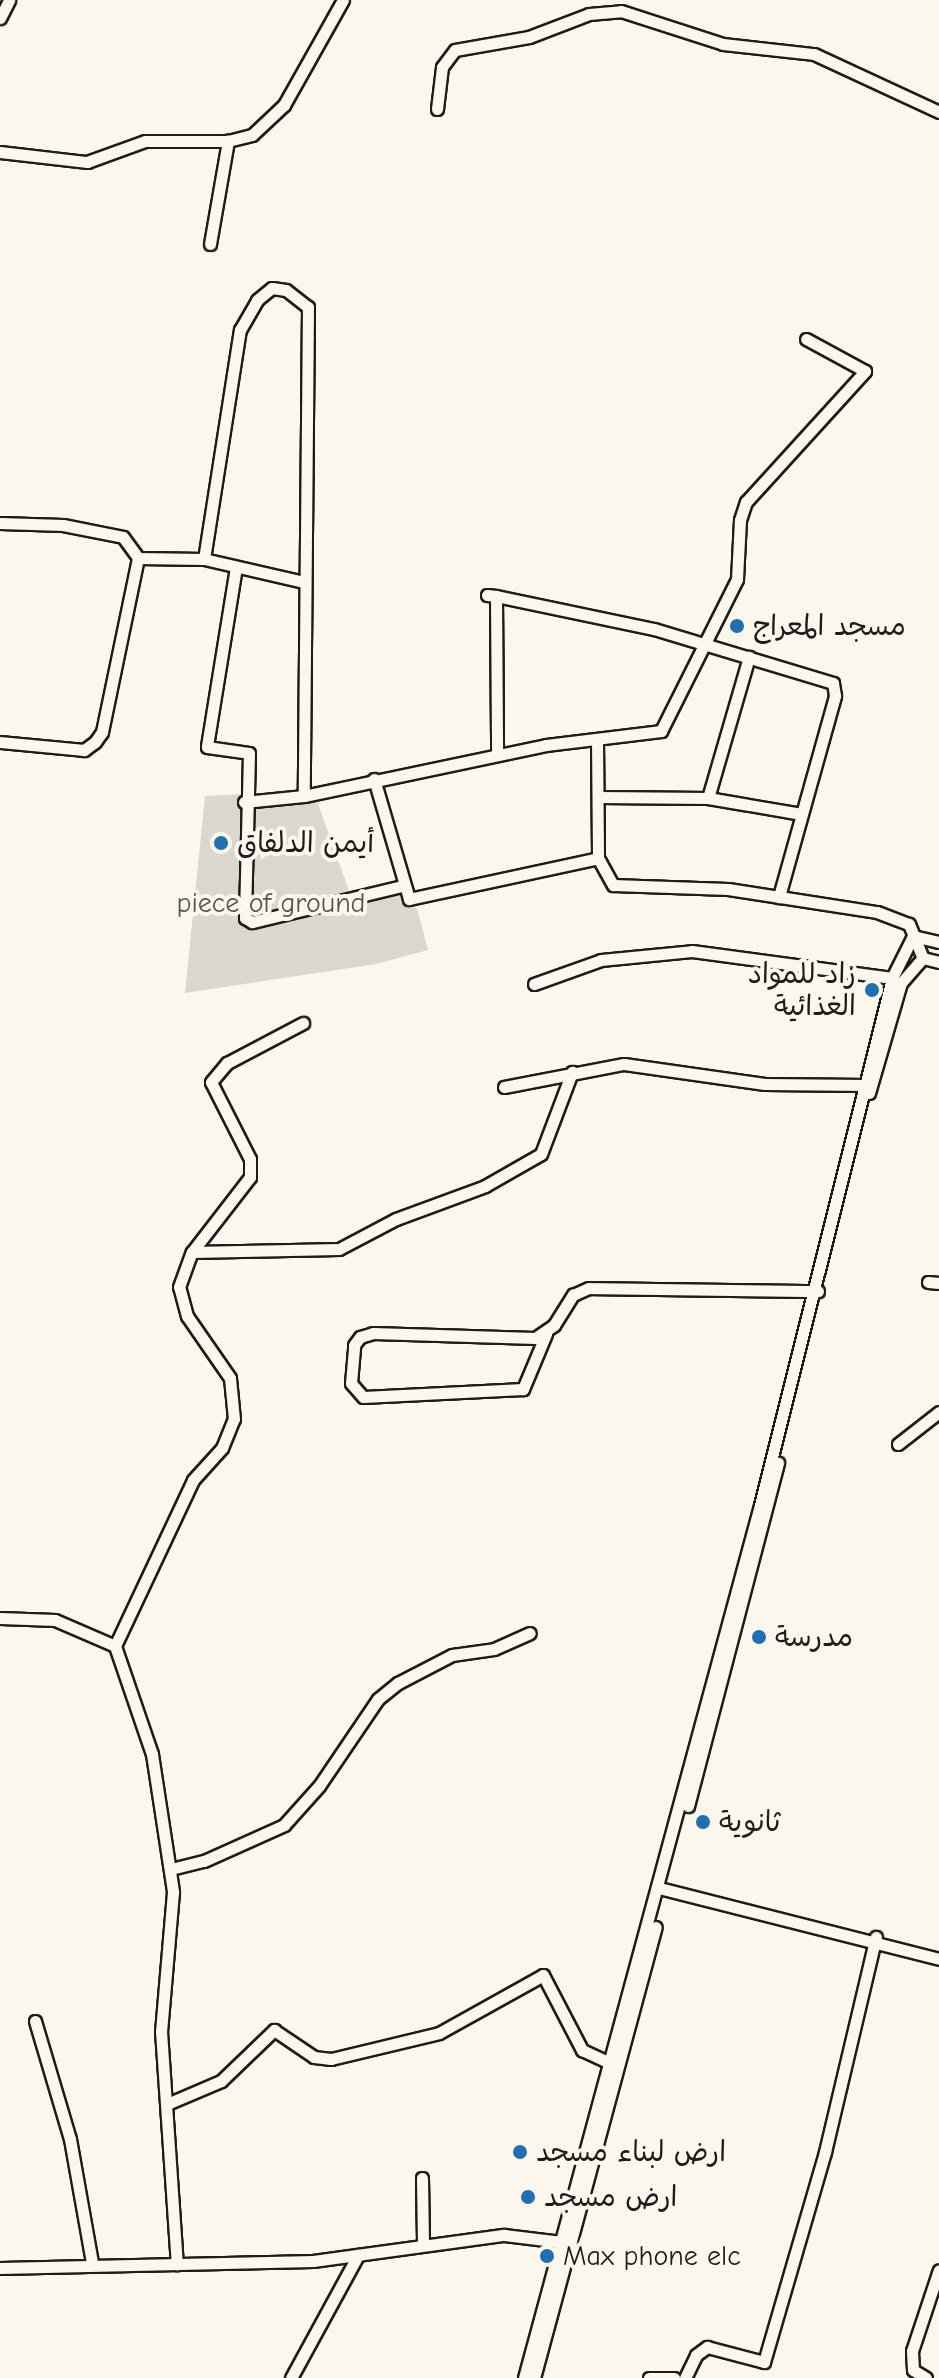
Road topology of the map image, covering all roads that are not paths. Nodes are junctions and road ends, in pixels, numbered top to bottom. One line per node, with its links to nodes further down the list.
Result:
1 (9, 0): 3 (street)
2 (343, 0): 6 (street)
3 (0, 18)
4 (437, 109): 5 (street)
5 (939, 112)
6 (228, 141): 7 (street); 8 (street)
7 (0, 152)
8 (210, 244)
9 (806, 339): 15 (street)
10 (0, 523): 11 (street)
11 (138, 558): 12 (street); 18 (street)
12 (204, 559): 13 (street); 14 (street)
13 (236, 567): 14 (street); 24 (street)
14 (304, 582): 21 (street)
15 (703, 644): 16 (street); 17 (street); 19 (street)
16 (749, 657): 23 (street); 25 (street)
17 (597, 739): 19 (street); 22 (street)
18 (0, 742)
19 (497, 753): 20 (street)
20 (374, 779): 21 (street); 27 (street)
21 (304, 796): 24 (street)
22 (599, 797): 23 (street); 26 (street)
23 (708, 798): 25 (street)
24 (244, 802): 27 (street)
25 (802, 814): 28 (street)
26 (598, 858): 27 (street); 28 (street)
27 (402, 886)
28 (779, 897): 29 (street)
29 (917, 935): 30 (street); 31 (street); 33 (street)
30 (939, 942)
31 (923, 958): 32 (street); 37 (street)
32 (939, 962)
33 (892, 978): 34 (street); 37 (street)
34 (534, 984)
35 (303, 1023): 39 (street)
36 (572, 1072): 37 (street); 38 (street); 39 (street)
37 (867, 1085): 40 (street)
38 (504, 1087)
39 (192, 1252): 46 (street)
40 (815, 1291): 41 (street); 48 (street)
41 (546, 1334): 41 (street)
42 (939, 1412): 43 (street)
43 (898, 1444)
44 (0, 1618): 46 (street)
45 (530, 1633): 47 (street)
46 (115, 1646): 47 (street)
47 (171, 1869): 54 (street)
48 (663, 1885): 49 (street); 53 (street)
49 (876, 1941): 50 (street); 51 (street); 70 (street)
50 (939, 1952)
51 (939, 1959)
52 (35, 2021): 60 (street)
53 (616, 2066): 54 (street); 56 (street); 57 (street)
54 (167, 2104): 61 (street)
55 (422, 2178): 58 (street)
56 (558, 2241): 57 (street); 58 (street); 66 (street)
57 (571, 2244): 67 (street)
58 (423, 2245): 59 (street)
59 (358, 2255): 61 (street); 65 (street)
60 (92, 2262): 61 (street); 62 (street)
61 (177, 2264)
62 (0, 2268)
63 (939, 2270): 64 (street)
64 (920, 2377)
65 (291, 2378)
66 (524, 2378)
67 (534, 2378)
68 (649, 2378): 69 (street)
69 (674, 2378)
70 (685, 2378)

